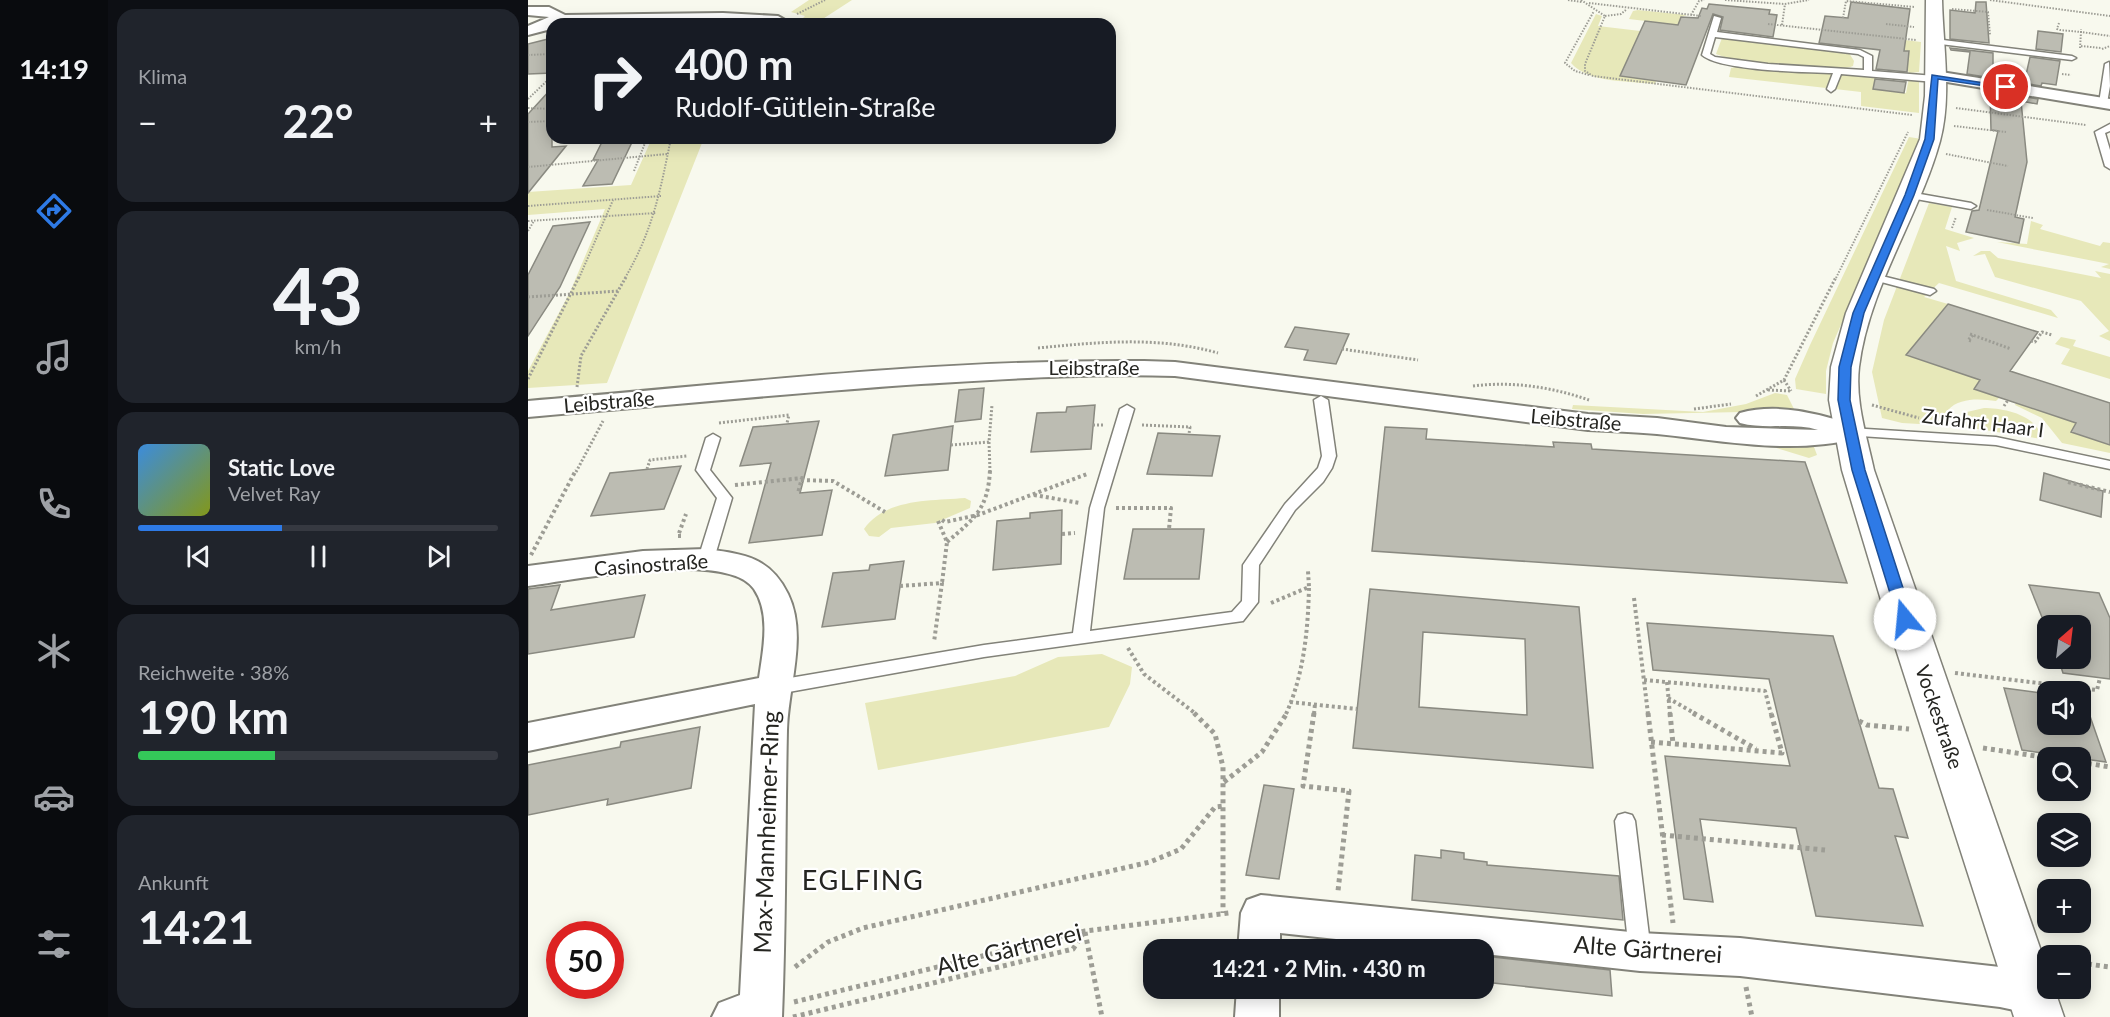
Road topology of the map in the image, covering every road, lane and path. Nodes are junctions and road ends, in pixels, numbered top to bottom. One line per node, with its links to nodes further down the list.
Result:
1 (543, 0): 14 (street)
2 (825, 0): 16 (path)
3 (1568, 0): 9 (path)
4 (1581, 0): 9 (path)
5 (1704, 0): 17 (path)
6 (1725, 0): 11 (path)
7 (1809, 0): 11 (path)
8 (1990, 0): 19 (path)
9 (1587, 3): 15 (path)
10 (745, 4): 20 (street)
11 (1785, 4): 29 (path)
12 (1934, 5): 25 (path); 33 (main road, Vockestraße); 34 (path)
13 (1627, 9): 18 (path)
14 (530, 11): 21 (street)
15 (1594, 11): 18 (path); 43 (path)
16 (797, 14)
17 (1691, 15)
18 (1605, 16): 43 (path)
19 (2110, 16)
20 (723, 17): 22 (street); 23 (street)
21 (558, 18)
22 (668, 18)
23 (741, 18)
24 (1716, 18): 32 (lane)
25 (1843, 18)
26 (2059, 23): 30 (path)
27 (546, 24): 31 (street)
28 (1886, 24): 33 (path)
29 (1782, 25)
30 (2081, 29)
31 (528, 31)
32 (1712, 34): 41 (lane); 42 (lane)
33 (1928, 34): 39 (lane); 44 (main road, Vockestraße)
34 (1990, 35)
35 (2075, 45): 36 (path)
36 (2101, 48)
37 (546, 54): 38 (path)
38 (528, 55)
39 (2072, 58)
40 (2109, 64): 48 (lane)
41 (1868, 71): 42 (lane); 44 (lane)
42 (1837, 73): 46 (lane)
43 (1593, 76): 52 (path)
44 (1935, 78): 48 (street); 69 (main road, Vockestraße)
45 (546, 82): 47 (path)
46 (1831, 89)
47 (528, 99)
48 (2107, 104)
49 (1948, 107): 55 (path)
50 (528, 108): 51 (path)
51 (546, 109)
52 (1906, 115)
53 (546, 121): 54 (path)
54 (528, 122)
55 (2090, 125)
56 (1948, 126): 59 (path)
57 (1910, 127): 91 (path)
58 (2110, 127): 65 (lane)
59 (2006, 132)
60 (644, 144): 64 (path)
61 (670, 144): 62 (path)
62 (667, 154): 64 (path); 70 (path)
63 (1942, 154): 67 (path)
64 (639, 157): 66 (path); 68 (path)
65 (2109, 160)
66 (528, 166)
67 (2008, 166)
68 (633, 171)
69 (1909, 195): 72 (lane); 79 (main road, Vockestraße)
70 (661, 196): 71 (path); 74 (path)
71 (613, 200): 73 (path); 75 (path)
72 (1971, 206)
73 (528, 207)
74 (656, 213): 75 (path); 80 (path)
75 (608, 216): 76 (path); 82 (path)
76 (534, 220): 77 (path); 78 (path)
77 (528, 221)
78 (528, 231)
79 (1874, 277): 81 (lane); 107 (main road, Vockestraße)
80 (619, 291): 82 (path); 92 (path)
81 (1930, 291)
82 (572, 294): 83 (path); 90 (path)
83 (528, 297)
84 (2052, 335): 86 (path)
85 (1971, 341): 88 (path)
86 (2031, 341)
87 (1342, 349): 89 (path)
88 (2011, 349)
89 (1418, 360)
90 (528, 379)
91 (1784, 380): 93 (path); 93 (path)
92 (577, 387)
93 (1768, 390): 94 (path)
94 (1750, 399)
95 (1321, 400): 137 (lane)
96 (2008, 400): 99 (path)
97 (992, 405): 110 (path)
98 (1872, 405): 103 (path)
99 (2004, 406)
100 (528, 409): 107 (street, Leibstraße)
101 (607, 414): 130 (path)
102 (1125, 417): 106 (path); 108 (path); 113 (lane)
103 (1924, 420)
104 (718, 423): 105 (path)
105 (788, 423)
106 (1093, 425)
107 (1850, 432): 114 (lane, Zufahrt Haar I); 173 (main road, Vockestraße)
108 (1189, 434)
109 (713, 438): 112 (lane)
110 (989, 441): 111 (path); 125 (path)
111 (951, 445)
112 (708, 454): 115 (path); 118 (lane)
113 (1112, 462): 121 (path); 122 (lane)
114 (2110, 465)
115 (647, 469)
116 (801, 480): 118 (path); 120 (path); 123 (path)
117 (2068, 482): 119 (path)
118 (717, 487): 129 (lane)
119 (2110, 492)
120 (798, 493)
121 (1033, 495): 122 (path); 125 (path)
122 (1098, 507): 126 (path); 139 (lane)
123 (885, 512)
124 (686, 514): 127 (path)
125 (978, 515): 128 (path); 128 (path)
126 (1169, 529)
127 (680, 533)
128 (947, 542): 133 (path)
129 (706, 559): 132 (street, Casinostraße); 145 (street, Casinostraße)
130 (528, 561)
131 (1308, 571): 135 (path)
132 (528, 576)
133 (942, 583): 134 (path); 140 (path)
134 (900, 586)
135 (1309, 586): 137 (path); 147 (path)
136 (1634, 598): 143 (path)
137 (1237, 617): 138 (lane)
138 (1123, 632): 139 (lane); 160 (path)
139 (1081, 638): 140 (lane)
140 (932, 659): 145 (lane)
141 (1953, 672): 142 (path)
142 (2100, 678)
143 (1644, 680): 144 (path); 153 (path)
144 (1667, 682): 146 (path); 156 (path)
145 (772, 688): 152 (street, Max-Mannheimer-Ring); 174 (street, Max-Mannheimer-Ring)
146 (1668, 698): 154 (path); 156 (path)
147 (1290, 702): 148 (path); 160 (path)
148 (1315, 704): 149 (path); 165 (path)
149 (1357, 709)
150 (1859, 721): 151 (path)
151 (1909, 729)
152 (528, 737)
153 (1651, 742): 154 (path); 163 (path)
154 (1672, 744): 156 (path)
155 (1970, 747): 157 (path)
156 (1759, 751)
157 (2037, 756)
158 (2091, 764): 159 (path)
159 (2110, 767)
160 (1224, 782): 161 (path)
161 (1224, 806): 166 (path); 171 (path)
162 (1626, 821): 168 (lane)
163 (1662, 835): 164 (path); 168 (path)
164 (1825, 850)
165 (1335, 919): 166 (street, Alte Gärtnerei); 168 (street, Alte Gärtnerei)
166 (1248, 925): 167 (path, Alte Gärtnerei)
167 (1085, 931): 174 (path, Alte Gärtnerei); 174 (path); 175 (path)
168 (1658, 953): 173 (street, Alte Gärtnerei)
169 (2091, 964): 170 (path)
170 (2110, 967)
171 (792, 969)
172 (1258, 999): 176 (street)
173 (2036, 1005)
174 (762, 1015)
175 (1102, 1017)
176 (1257, 1017)

